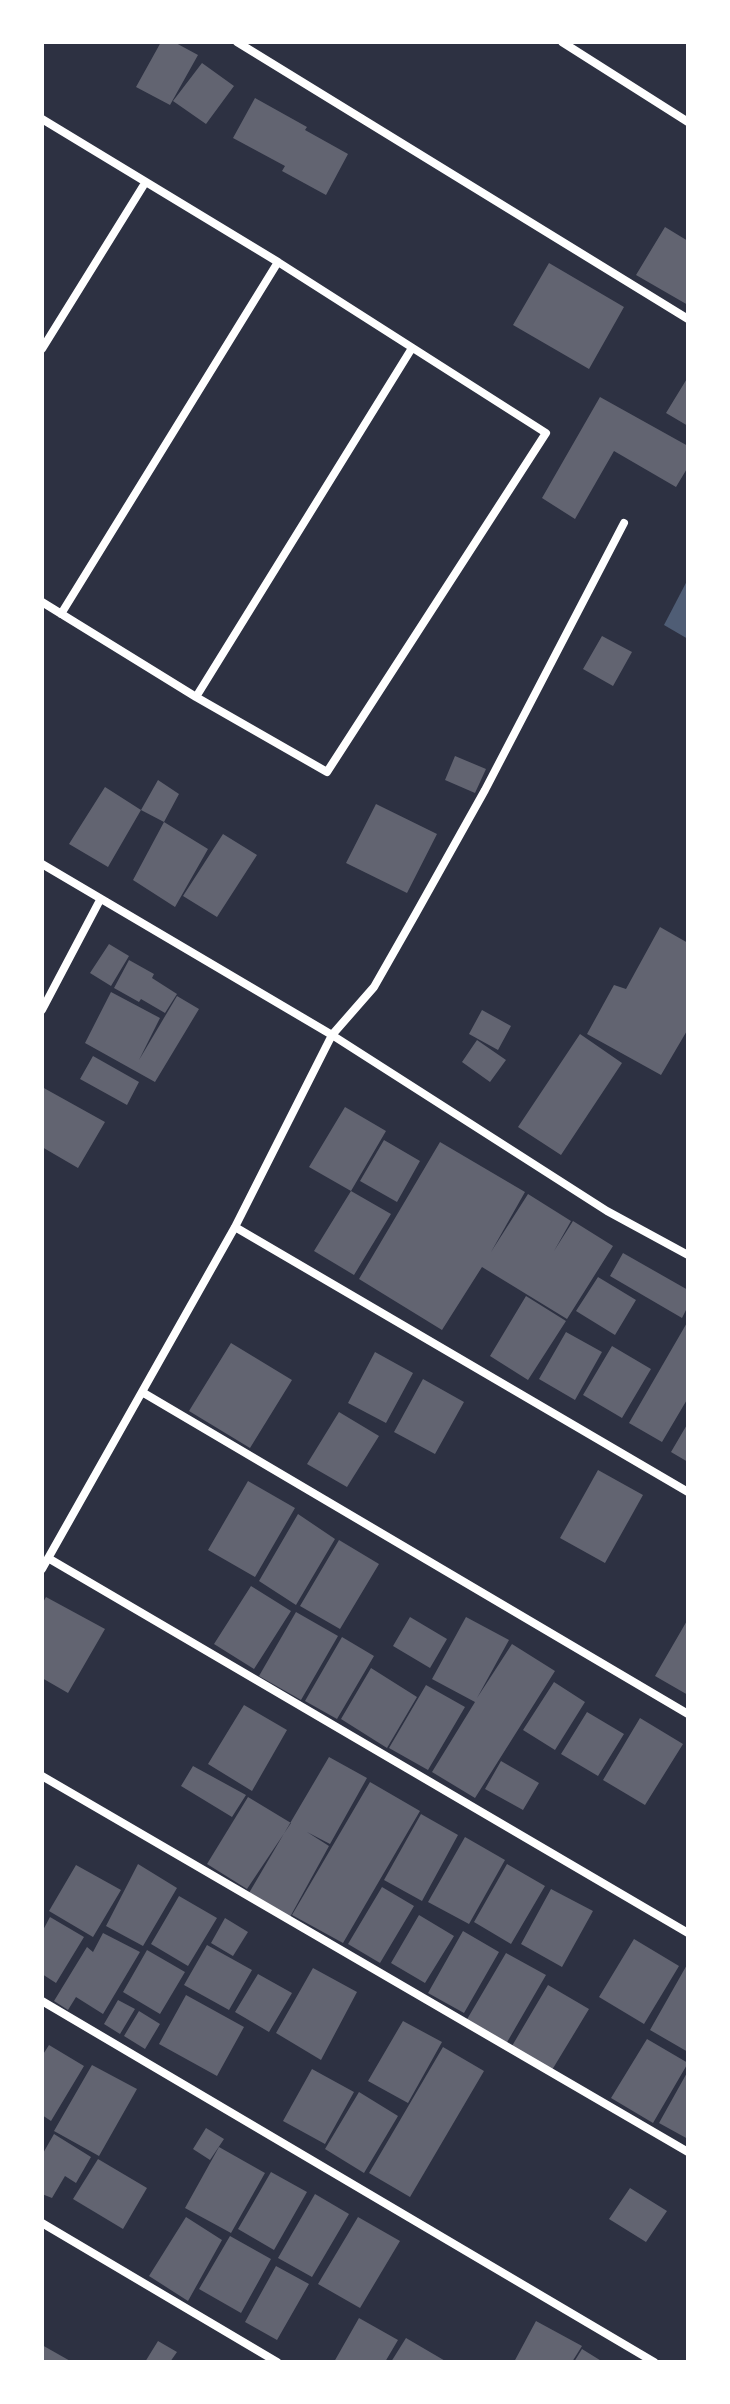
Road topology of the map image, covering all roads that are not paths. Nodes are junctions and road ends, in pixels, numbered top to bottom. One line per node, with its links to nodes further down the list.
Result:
1 (237, 42): 7 (street)
2 (562, 42): 4 (street)
3 (42, 119): 5 (street)
4 (688, 122)
5 (145, 183): 6 (street); 9 (street)
6 (278, 262): 8 (street); 12 (street)
7 (688, 319)
8 (412, 348): 13 (street); 13 (street)
9 (42, 349)
10 (624, 523): 17 (street)
11 (42, 602): 12 (street)
12 (61, 614): 13 (street)
13 (196, 697)
14 (42, 864): 15 (street)
15 (100, 900): 16 (street); 17 (street)
16 (42, 1010)
17 (332, 1035): 18 (street); 19 (street)
18 (235, 1227): 20 (street); 21 (street)
19 (688, 1255)
20 (142, 1392): 22 (street); 24 (street)
21 (688, 1492)
22 (48, 1558): 23 (street); 26 (street)
23 (42, 1569)
24 (688, 1714)
25 (42, 1776): 28 (street)
26 (688, 1933)
27 (42, 2001): 31 (street)
28 (688, 2152)
29 (42, 2223): 30 (street)
30 (277, 2362)
31 (654, 2362)

